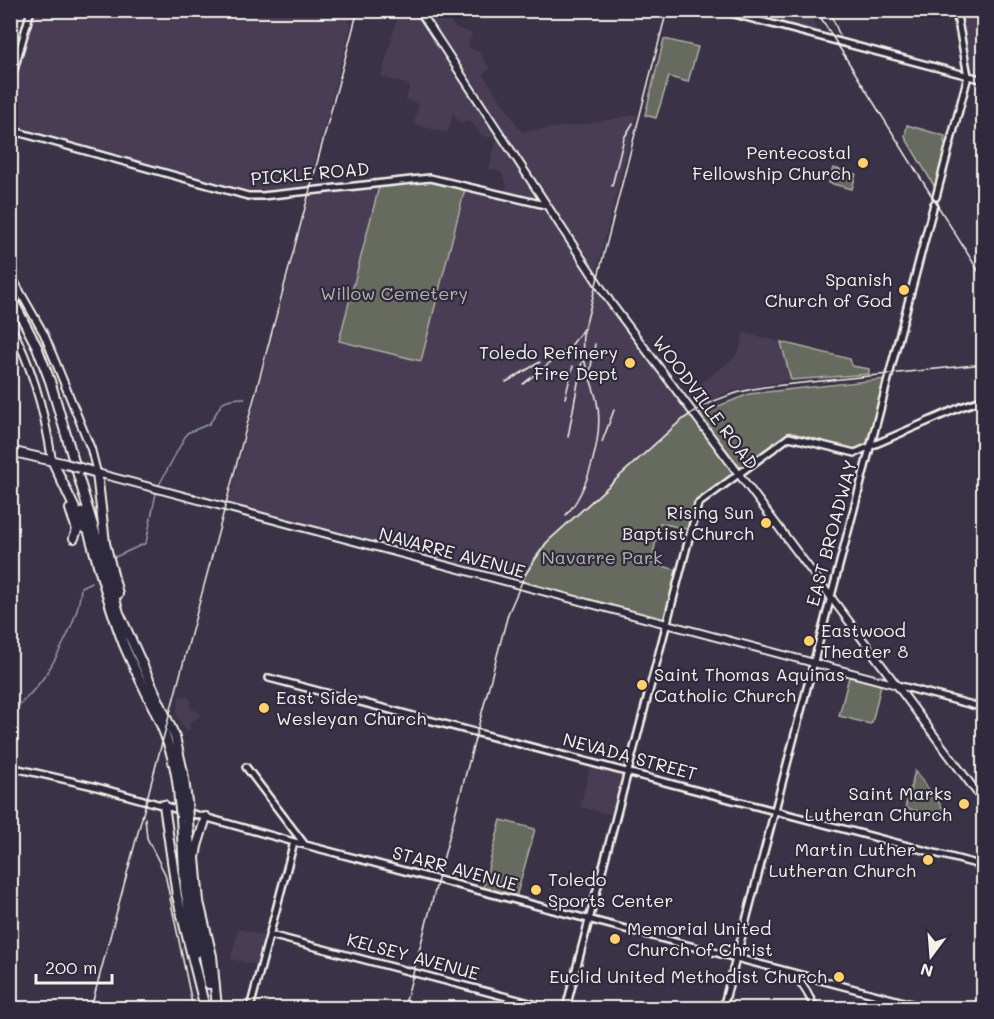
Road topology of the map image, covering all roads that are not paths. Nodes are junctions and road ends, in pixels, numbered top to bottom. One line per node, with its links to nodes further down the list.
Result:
1 (31, 10): 7 (street)
2 (419, 10): 9 (main road, WOODVILLE ROAD)
3 (719, 10): 5 (street)
4 (956, 10): 5 (street, EAST BROADWAY)
5 (968, 76): 6 (street); 15 (street, EAST BROADWAY)
6 (984, 80)
7 (10, 84)
8 (10, 130): 9 (street, PICKLE ROAD)
9 (545, 205): 19 (main road, WOODVILLE ROAD)
10 (10, 274): 18 (main road)
11 (10, 295): 25 (highway)
12 (10, 305): 22 (highway)
13 (10, 325): 17 (main road)
14 (984, 399): 15 (street)
15 (871, 445): 19 (street); 23 (street, EAST BROADWAY)
16 (12, 449): 17 (highway, NAVARRE AVENUE); 17 (highway, NAVARRE AVENUE)
17 (52, 460): 18 (highway, NAVARRE AVENUE, bridge); 20 (highway)
18 (97, 473): 24 (main road, NAVARRE AVENUE); 25 (highway)
19 (738, 473): 23 (main road, WOODVILLE ROAD); 24 (street)
20 (67, 493): 21 (highway); 22 (highway)
21 (74, 538)
22 (101, 574): 33 (highway)
23 (831, 597): 26 (street, EAST BROADWAY); 28 (main road, WOODVILLE ROAD)
24 (667, 625): 26 (main road, NAVARRE AVENUE); 32 (street)
25 (140, 664): 33 (highway)
26 (813, 664): 28 (main road, NAVARRE AVENUE); 36 (street, EAST BROADWAY)
27 (269, 678): 32 (street, NEVADA STREET)
28 (897, 686): 29 (street, NAVARRE AVENUE); 34 (main road, WOODVILLE ROAD)
29 (984, 708)
30 (10, 767): 35 (street, STARR AVENUE)
31 (246, 767): 40 (street)
32 (628, 772): 36 (street, NEVADA STREET); 42 (street)
33 (183, 801): 38 (highway, bridge)
34 (984, 802)
35 (164, 805): 37 (street, STARR AVENUE); 49 (highway)
36 (775, 811): 41 (street, NEVADA STREET); 44 (street, EAST BROADWAY)
37 (206, 817): 39 (street, STARR AVENUE); 50 (highway)
38 (184, 819): 49 (highway); 50 (highway)
39 (294, 842): 40 (street, STARR AVENUE); 43 (street)
40 (305, 845): 42 (street, STARR AVENUE)
41 (984, 866)
42 (590, 919): 44 (street, STARR AVENUE); 53 (street)
43 (270, 935): 51 (street); 52 (street, KELSEY AVENUE)
44 (736, 958): 45 (street, STARR AVENUE); 54 (street, EAST BROADWAY)
45 (795, 974): 46 (street, STARR AVENUE); 47 (street)
46 (806, 977): 47 (street); 48 (street); 56 (street, STARR AVENUE)
47 (803, 985): 48 (street)
48 (808, 991): 55 (street)
49 (206, 1008)
50 (216, 1008)
51 (250, 1008)
52 (549, 1008)
53 (566, 1008)
54 (723, 1008)
55 (814, 1008)
56 (927, 1008)

